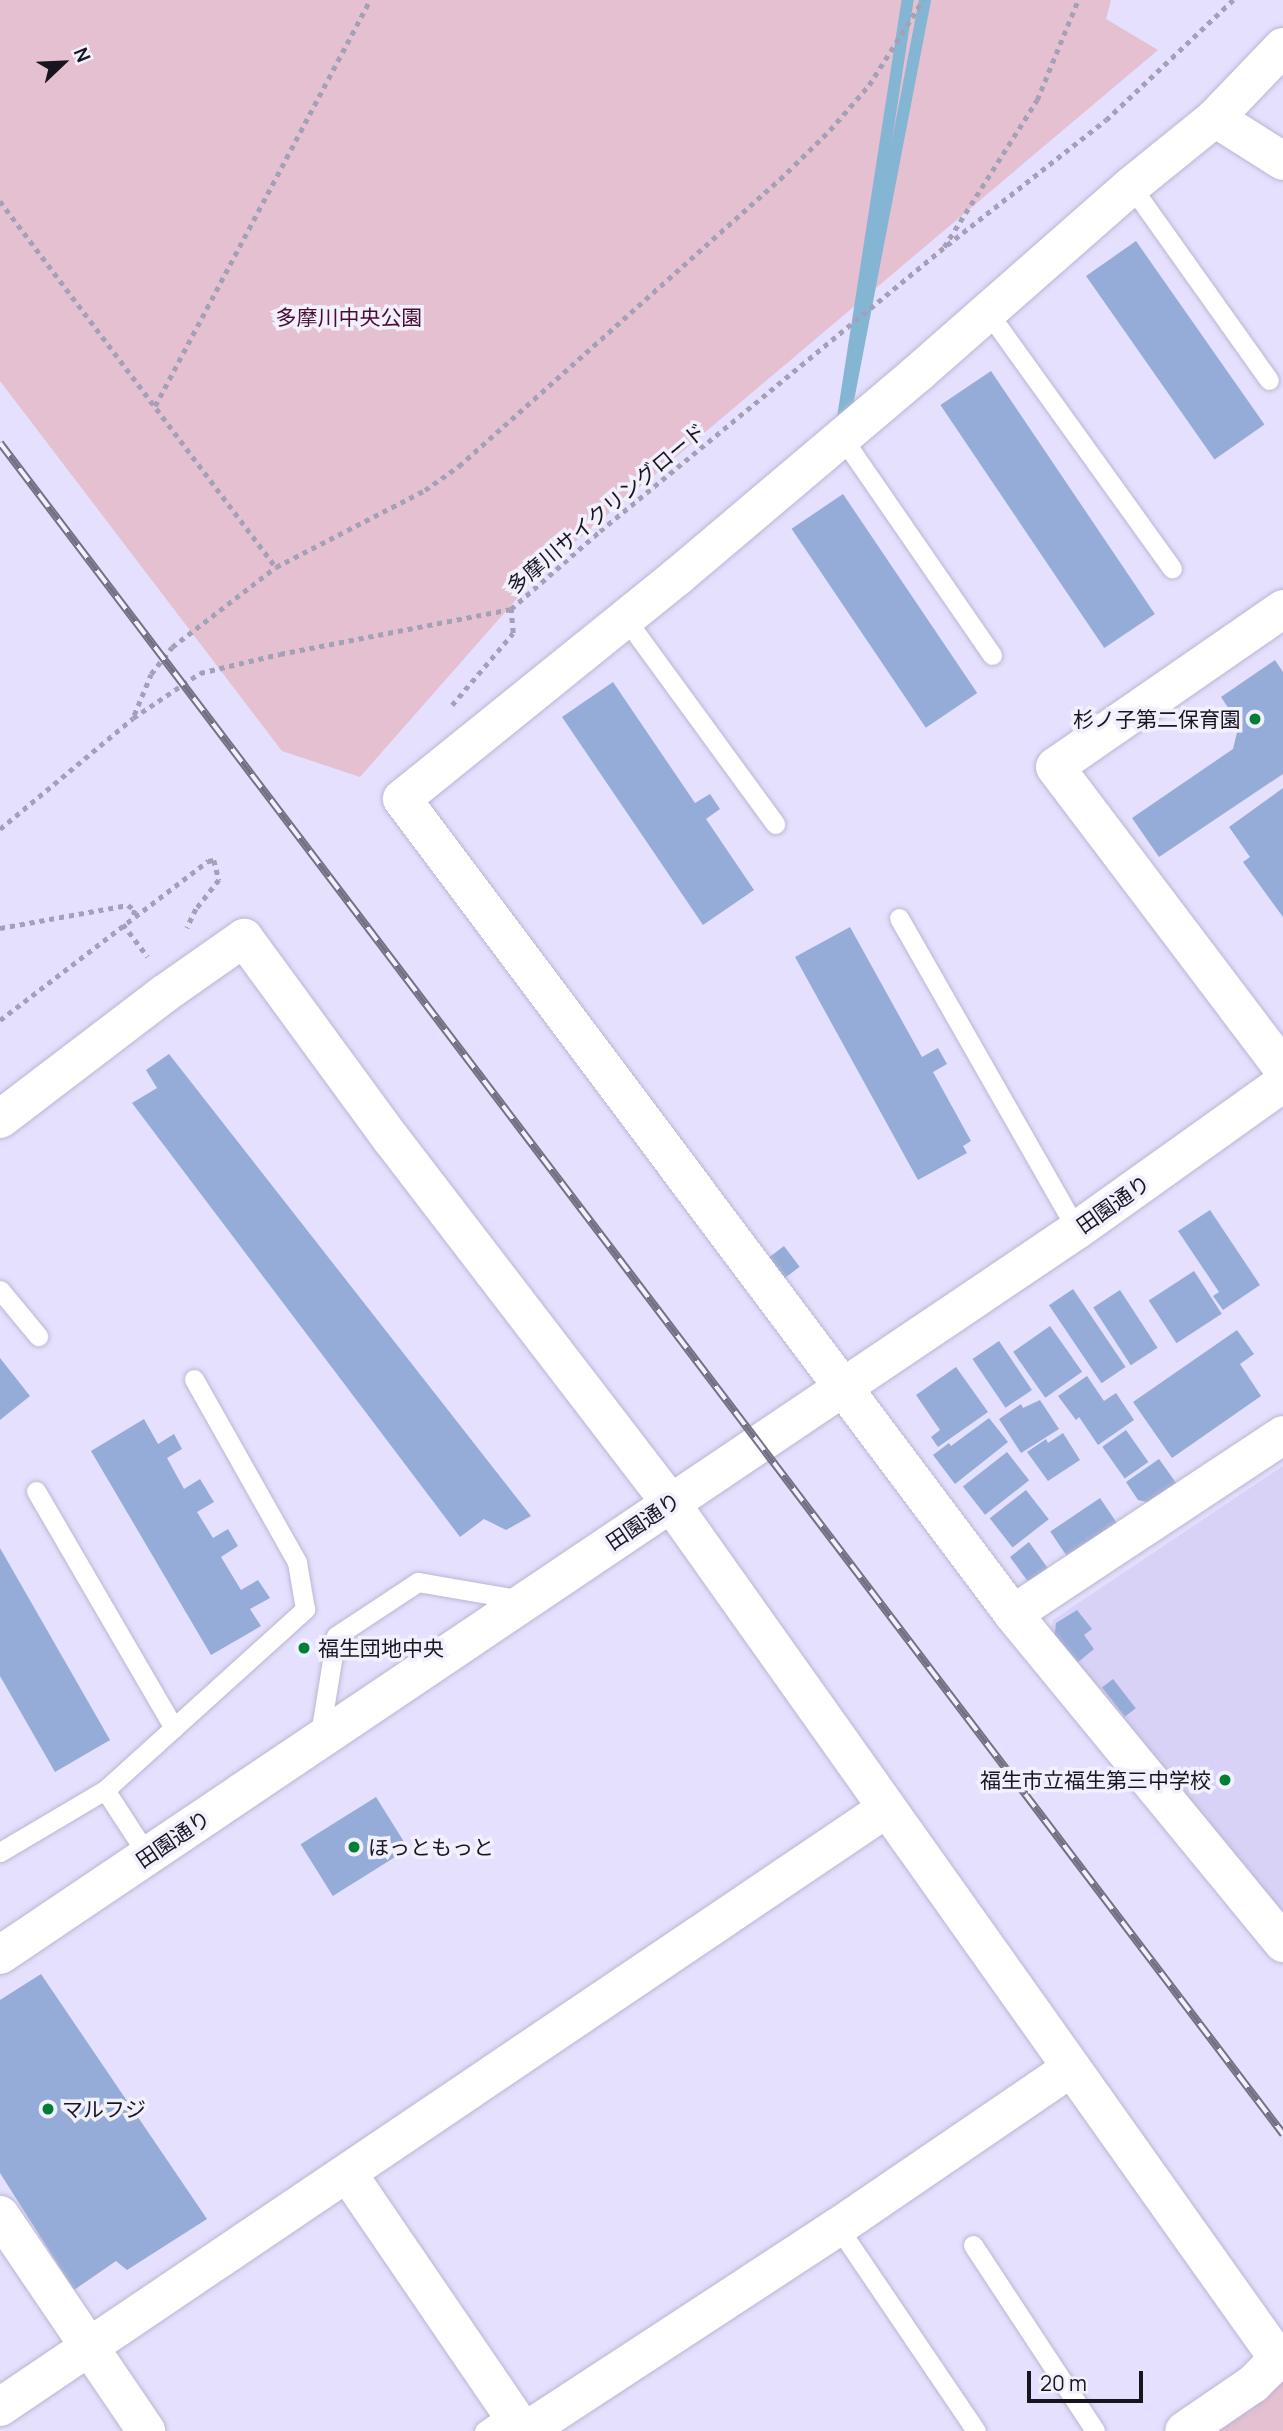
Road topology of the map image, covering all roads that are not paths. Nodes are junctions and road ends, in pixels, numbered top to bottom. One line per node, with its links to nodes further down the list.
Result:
1 (1283, 47): 2 (street)
2 (1215, 118): 3 (street); 4 (street)
3 (1283, 161)
4 (1131, 186): 5 (street); 6 (lane)
5 (986, 311): 7 (street); 8 (lane)
6 (1269, 380)
7 (841, 436): 10 (street); 11 (lane)
8 (1172, 568)
9 (1283, 609): 14 (street)
10 (625, 618): 12 (lane); 21 (street)
11 (992, 655)
12 (775, 824)
13 (900, 918): 17 (lane)
14 (1283, 1069)
15 (1283, 1083): 17 (street, 田園通り)
16 (0, 1119): 24 (street)
17 (1077, 1230): 21 (street, 田園通り)
18 (0, 1290): 19 (lane)
19 (38, 1336)
20 (194, 1379): 27 (lane)
21 (842, 1387): 24 (street, 田園通り); 26 (street)
22 (1283, 1435): 26 (street)
23 (36, 1491): 27 (lane)
24 (670, 1502): 25 (street, 田園通り); 30 (street)
25 (525, 1601): 28 (street, 田園通り); 28 (lane)
26 (1013, 1614): 33 (street)
27 (174, 1728): 29 (lane)
28 (318, 1741): 32 (street, 田園通り)
29 (105, 1790): 31 (lane); 32 (lane)
30 (887, 1808): 35 (street); 36 (street)
31 (0, 1852)
32 (148, 1856): 34 (street, 田園通り)
33 (1283, 1943)
34 (0, 1955)
35 (1071, 2068): 38 (street); 46 (street)
36 (348, 2174): 40 (street); 42 (street)
37 (0, 2215): 40 (street)
38 (838, 2227): 42 (street); 44 (lane)
39 (973, 2245): 45 (lane)
40 (90, 2346): 41 (street); 43 (street)
41 (0, 2407)
42 (511, 2426)
43 (146, 2431)
44 (976, 2431)
45 (1095, 2431)
46 (1184, 2431)

